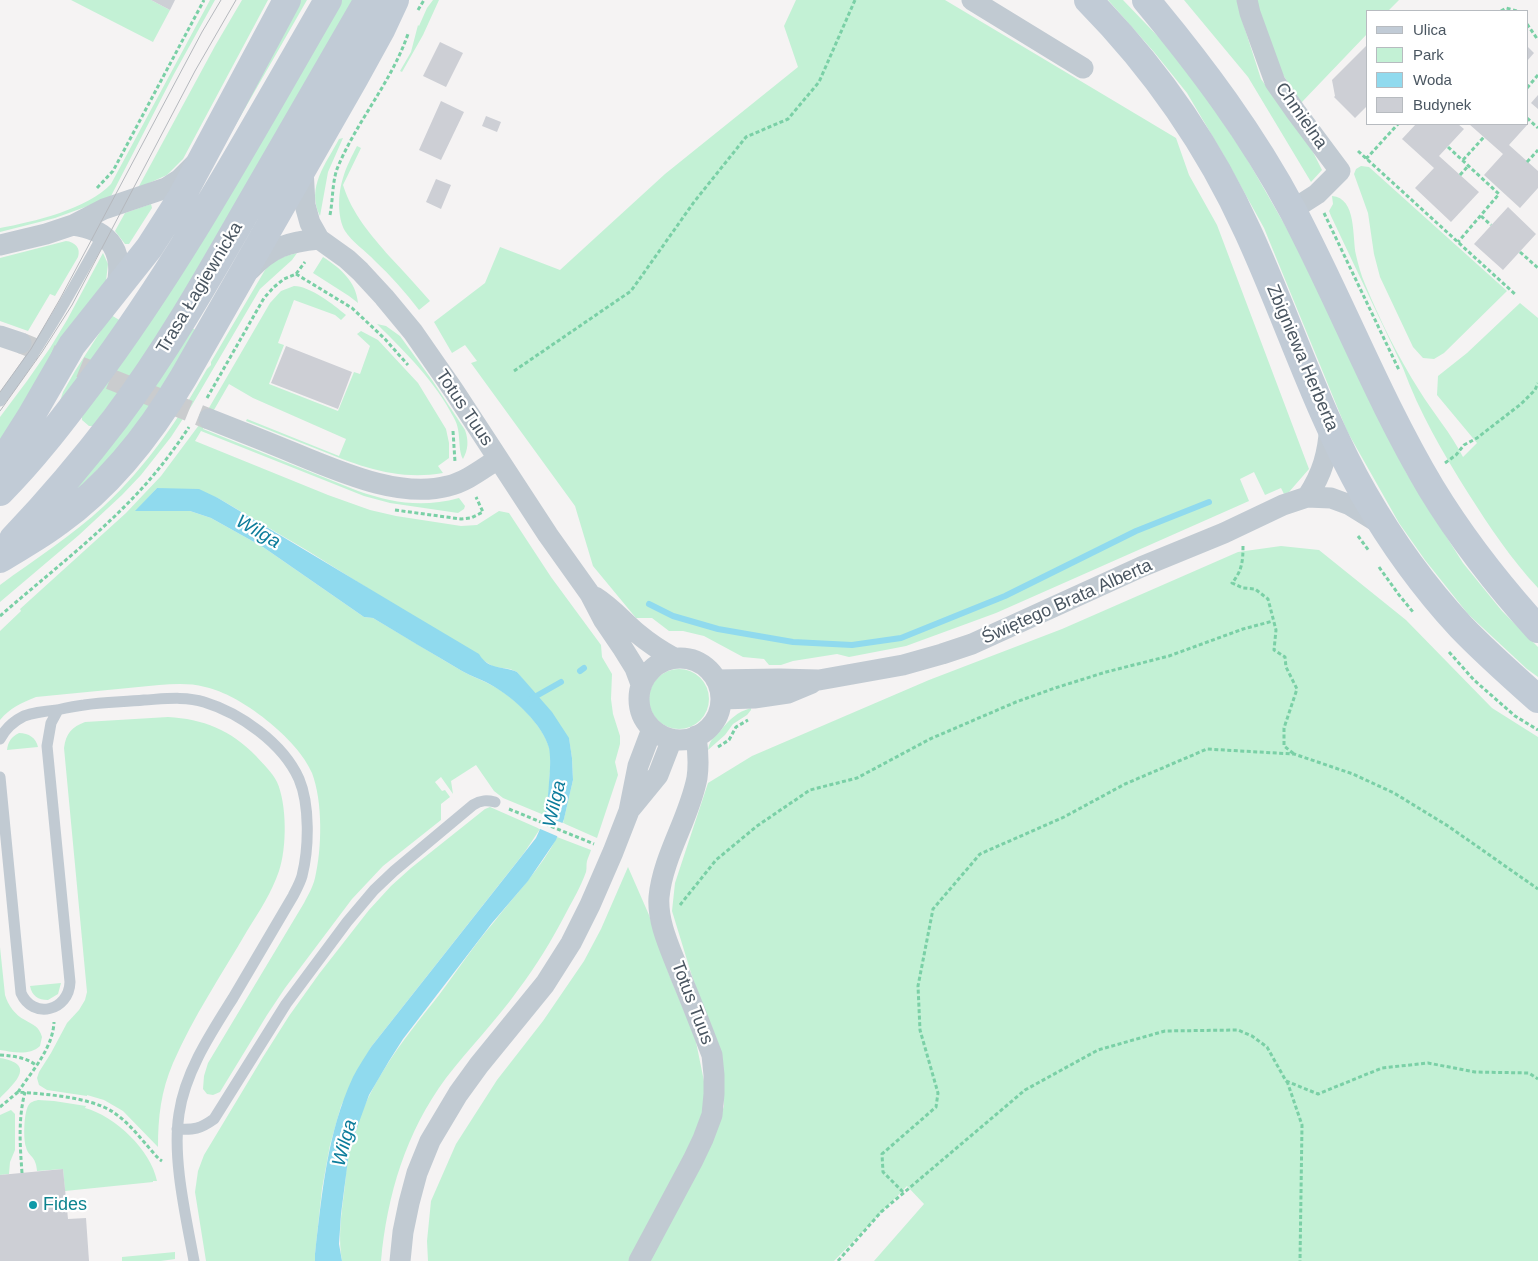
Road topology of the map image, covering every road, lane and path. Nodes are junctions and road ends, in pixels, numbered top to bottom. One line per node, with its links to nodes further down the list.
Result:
1 (204, 0): 34 (path)
2 (288, 0): 27 (main road)
3 (328, 0): 65 (main road, Trasa Łagiewnicka)
4 (368, 0): 69 (main road, Trasa Łagiewnicka)
5 (424, 0): 11 (path)
6 (854, 0): 54 (path)
7 (972, 0): 17 (street)
8 (1088, 0): 59 (main road, Zbigniewa Herberta)
9 (1146, 0): 35 (main road)
10 (1247, 0): 35 (street, Chmielna)
11 (406, 6): 32 (main road)
12 (1503, 10): 13 (path)
13 (1515, 10)
14 (1528, 25): 16 (path)
15 (410, 28): 37 (path)
16 (1538, 40)
17 (1083, 68)
18 (1538, 75): 19 (path)
19 (1528, 87)
20 (1528, 119): 22 (path)
21 (1397, 125): 28 (path)
22 (1538, 128)
23 (1484, 137): 29 (path)
24 (1448, 146): 29 (path)
25 (1538, 150): 30 (path)
26 (1358, 151): 28 (path)
27 (206, 153): 38 (street); 49 (main road)
28 (1366, 159): 42 (path)
29 (1462, 160): 31 (path)
30 (1527, 162)
31 (1468, 166): 33 (path); 36 (path)
32 (303, 168): 41 (street, Totus Tuus); 48 (main road)
33 (1460, 175)
34 (90, 193)
35 (1292, 210): 75 (main road)
36 (1480, 216): 39 (path); 42 (path)
37 (329, 221)
38 (73, 225): 40 (street); 43 (street)
39 (1491, 225)
40 (103, 235): 49 (street); 57 (lane)
41 (319, 239): 48 (street); 61 (street, Totus Tuus)
42 (1458, 242): 50 (path)
43 (0, 245)
44 (1520, 252): 46 (path)
45 (306, 260): 47 (path)
46 (1538, 268)
47 (296, 274): 53 (path); 55 (path)
48 (236, 285): 70 (main road)
49 (116, 291): 64 (main road)
50 (1516, 294)
51 (0, 336): 52 (street)
52 (21, 343)
53 (410, 367)
54 (514, 370)
55 (218, 378)
56 (1538, 383): 62 (path)
57 (0, 402)
58 (208, 419): 61 (street)
59 (1330, 425): 66 (street); 67 (main road, Zbigniewa Herberta)
60 (452, 427): 63 (path)
61 (498, 459): 71 (street, Totus Tuus)
62 (1444, 464)
63 (456, 468)
64 (0, 472)
65 (0, 492)
66 (1307, 497): 67 (street, Świętego Brata Alberta); 78 (street, Świętego Brata Alberta)
67 (1384, 526): 79 (main road, Zbigniewa Herberta)
68 (1242, 540): 74 (path)
69 (0, 552)
70 (0, 559)
71 (590, 594): 76 (street, Totus Tuus); 77 (street, Totus Tuus)
72 (17, 601): 73 (path)
73 (0, 616)
74 (1273, 621): 87 (path); 94 (path)
75 (1538, 629)
76 (674, 658): 77 (street); 78 (street)
77 (641, 684): 82 (street)
78 (719, 690): 83 (street)
79 (1538, 699)
80 (58, 710): 84 (lane); 88 (lane); 103 (lane)
81 (751, 719): 86 (path)
82 (652, 729): 85 (street); 90 (street)
83 (696, 736): 85 (street); 94 (street, Totus Tuus)
84 (0, 739)
85 (672, 739): 90 (street)
86 (716, 750)
87 (1294, 754): 93 (path); 106 (path)
88 (0, 777)
89 (495, 802): 103 (lane)
90 (629, 810): 108 (street)
91 (522, 814): 92 (path)
92 (577, 837)
93 (1538, 889)
94 (666, 936): 109 (street, Totus Tuus)
95 (59, 1021): 97 (path)
96 (0, 1054): 97 (path)
97 (36, 1065): 100 (path)
98 (1286, 1080): 99 (path); 106 (path); 111 (path)
99 (1538, 1080)
100 (18, 1092): 101 (path); 102 (path)
101 (25, 1092): 104 (path); 105 (path)
102 (0, 1107)
103 (177, 1129): 107 (lane)
104 (162, 1154)
105 (22, 1173)
106 (903, 1192): 110 (path)
107 (194, 1261)
108 (400, 1261)
109 (639, 1261)
110 (838, 1261)
111 (1300, 1261)

